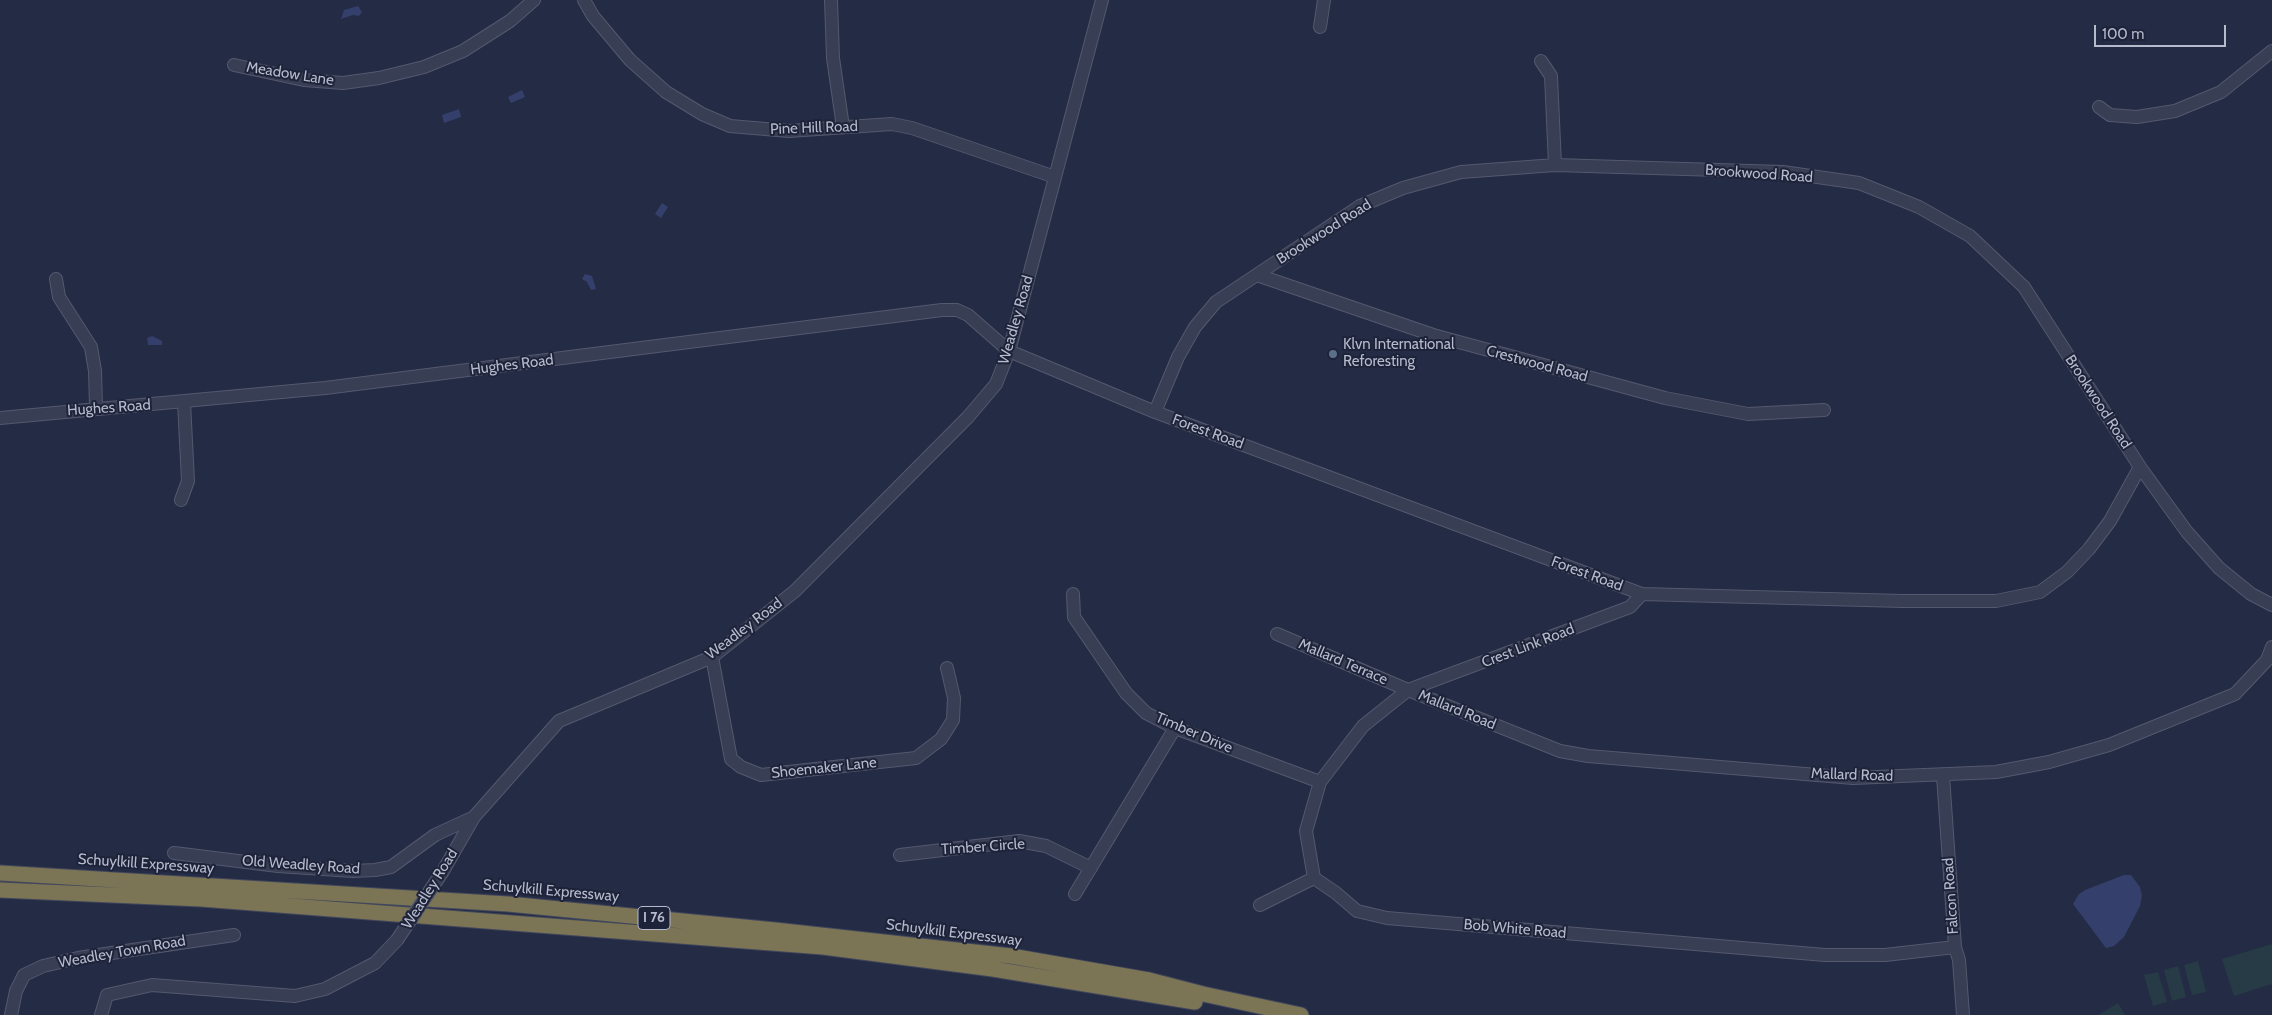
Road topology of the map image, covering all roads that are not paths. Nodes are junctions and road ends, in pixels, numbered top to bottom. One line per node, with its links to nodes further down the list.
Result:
1 (534, 0): 9 (street, Meadow Lane)
2 (584, 0): 11 (street, Pine Hill Road)
3 (831, 0): 11 (street)
4 (1102, 0): 13 (street, Weadley Road)
5 (1324, 0): 6 (street)
6 (1320, 27)
7 (2272, 51): 10 (street)
8 (1541, 61): 12 (street)
9 (234, 64)
10 (2099, 107)
11 (843, 127): 13 (street, Pine Hill Road)
12 (1555, 165): 14 (street, Brookwood Road); 22 (street, Brookwood Road)
13 (1055, 177): 16 (street, Weadley Road)
14 (1257, 275): 19 (street, Crestwood Road); 20 (street, Brookwood Road)
15 (56, 280): 18 (street)
16 (1009, 351): 17 (street, Hughes Road); 20 (street, Forest Road); 29 (street, Weadley Road)
17 (184, 402): 18 (street, Hughes Road); 23 (street)
18 (96, 408): 21 (street, Hughes Road)
19 (1824, 410)
20 (1155, 412): 25 (street, Forest Road)
21 (0, 418)
22 (2140, 467): 25 (street, Forest Road); 26 (street, Brookwood Road)
23 (181, 500)
24 (1072, 594): 32 (street, Timber Drive)
25 (1642, 594): 31 (street, Crest Link Road)
26 (2272, 605)
27 (1277, 634): 31 (street, Mallard Terrace)
28 (2272, 647): 33 (street, Mallard Road)
29 (712, 657): 30 (street, Shoemaker Lane); 35 (street, Weadley Road)
30 (947, 668)
31 (1408, 690): 33 (street, Mallard Road); 34 (street)
32 (1176, 728): 34 (street, Timber Drive); 38 (street)
33 (1943, 776): 45 (street, Falcon Road)
34 (1320, 782): 40 (street)
35 (474, 818): 36 (street, Old Weadley Road); 47 (street, Weadley Road, bridge)
36 (174, 854)
37 (900, 855): 38 (street, Timber Circle)
38 (1090, 868): 42 (street)
39 (0, 873): 49 (highway, Schuylkill Expressway / I 76)
40 (1314, 878): 43 (street); 45 (street, Bob White Road)
41 (0, 890): 48 (highway, Schuylkill Expressway / I 76)
42 (1075, 894)
43 (1260, 905)
44 (234, 935): 46 (street, Weadley Town Road)
45 (1955, 947): 50 (street, Falcon Road)
46 (11, 1015)
47 (101, 1015)
48 (1253, 1015)
49 (1301, 1015)
50 (1963, 1015)

